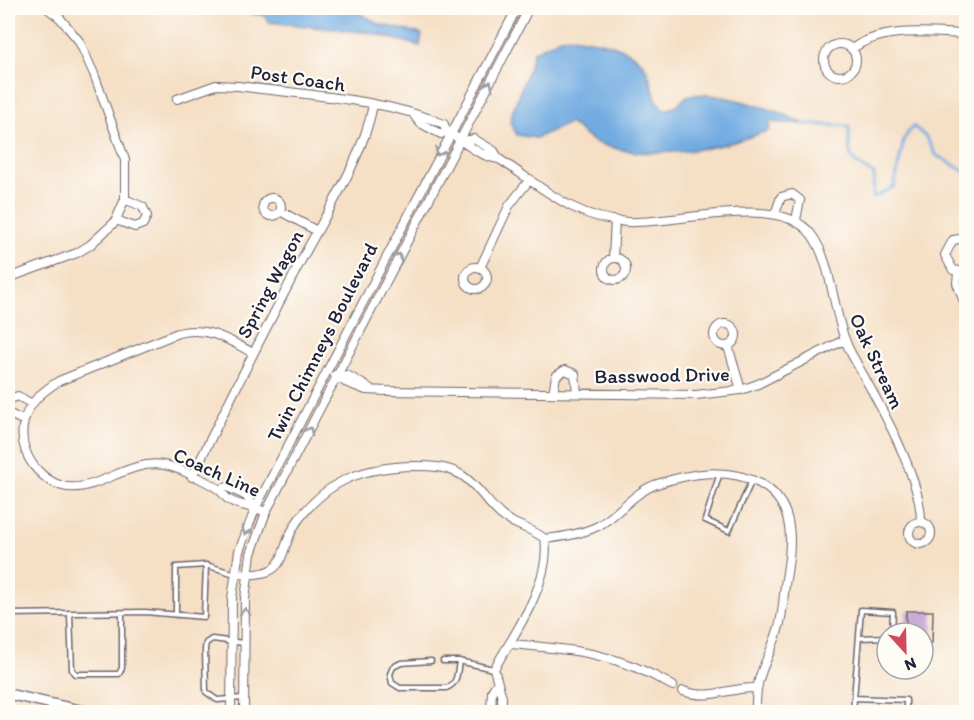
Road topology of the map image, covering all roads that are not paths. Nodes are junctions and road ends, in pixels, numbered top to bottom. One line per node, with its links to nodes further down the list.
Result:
1 (47, 8): 11 (street)
2 (517, 8): 8 (street, Twin Chimneys Boulevard)
3 (529, 8): 9 (street, Twin Chimneys Boulevard, one-way to 3)
4 (966, 34): 5 (street)
5 (852, 49): 5 (street)
6 (177, 99): 7 (street, Post Coach)
7 (373, 105): 8 (street, Post Coach); 17 (street, Spring Wagon)
8 (447, 132): 9 (street); 27 (street, Twin Chimneys Boulevard, one-way to 27)
9 (463, 140): 10 (street); 28 (street, Twin Chimneys Boulevard, one-way to 9)
10 (530, 179): 15 (street); 20 (street)
11 (125, 200): 14 (street); 14 (street)
12 (280, 212): 17 (street)
13 (775, 214): 15 (street); 16 (street); 16 (street)
14 (116, 220): 22 (street)
15 (615, 220): 19 (street)
16 (796, 220): 24 (street, Oak Stream)
17 (317, 231): 26 (street, Spring Wagon)
18 (966, 238): 21 (street)
19 (613, 258)
20 (480, 268)
21 (962, 272): 23 (street)
22 (8, 278)
23 (966, 307)
24 (844, 340): 29 (street, Basswood Drive); 41 (street, Oak Stream)
25 (728, 346): 29 (street)
26 (253, 353): 33 (street, Coach Line); 37 (street, Spring Wagon)
27 (327, 371): 28 (street, Basswood Drive); 39 (street, Twin Chimneys Boulevard)
28 (339, 376): 30 (street, Basswood Drive); 40 (street, Twin Chimneys Boulevard, one-way to 28)
29 (741, 390): 31 (street, Basswood Drive)
30 (553, 393): 31 (street, Basswood Drive); 31 (street, Basswood Drive)
31 (577, 393)
32 (8, 400): 33 (street)
33 (32, 404): 35 (street, Coach Line)
34 (8, 413): 35 (street)
35 (24, 421): 37 (street, Coach Line)
36 (721, 472): 38 (street); 38 (lane); 42 (street)
37 (192, 477): 39 (street, Coach Line)
38 (752, 480): 62 (street)
39 (254, 506): 40 (street, Coach Line); 44 (street, Twin Chimneys Boulevard, one-way to 44)
40 (266, 512): 45 (street, Twin Chimneys Boulevard)
41 (921, 521)
42 (545, 539): 45 (street); 55 (street)
43 (206, 565): 44 (lane); 49 (lane); 49 (lane)
44 (236, 574): 45 (street); 53 (street, Twin Chimneys Boulevard)
45 (248, 575): 54 (street, Twin Chimneys Boulevard, one-way to 45)
46 (122, 613): 48 (lane); 48 (lane); 49 (lane)
47 (8, 614): 48 (lane)
48 (70, 614)
49 (176, 615)
50 (893, 621): 52 (lane)
51 (875, 637): 52 (lane)
52 (859, 638): 66 (lane)
53 (232, 642): 54 (lane); 67 (street, Twin Chimneys Boulevard); 67 (lane)
54 (244, 643): 65 (street, Twin Chimneys Boulevard)
55 (510, 644): 59 (street); 61 (street)
56 (431, 661): 58 (lane)
57 (443, 661): 58 (lane)
58 (459, 661): 59 (lane)
59 (494, 669): 60 (street)
60 (497, 683): 71 (street); 72 (street)
61 (673, 686)
62 (756, 688): 63 (street); 73 (street)
63 (683, 691)
64 (8, 694): 68 (street)
65 (244, 698): 67 (lane); 70 (street, Twin Chimneys Boulevard)
66 (854, 698): 74 (lane); 75 (lane)
67 (231, 699): 69 (street, Twin Chimneys Boulevard)
68 (88, 712)
69 (231, 712)
70 (244, 712)
71 (490, 712)
72 (502, 712)
73 (756, 712)
74 (853, 712)
75 (906, 712)

